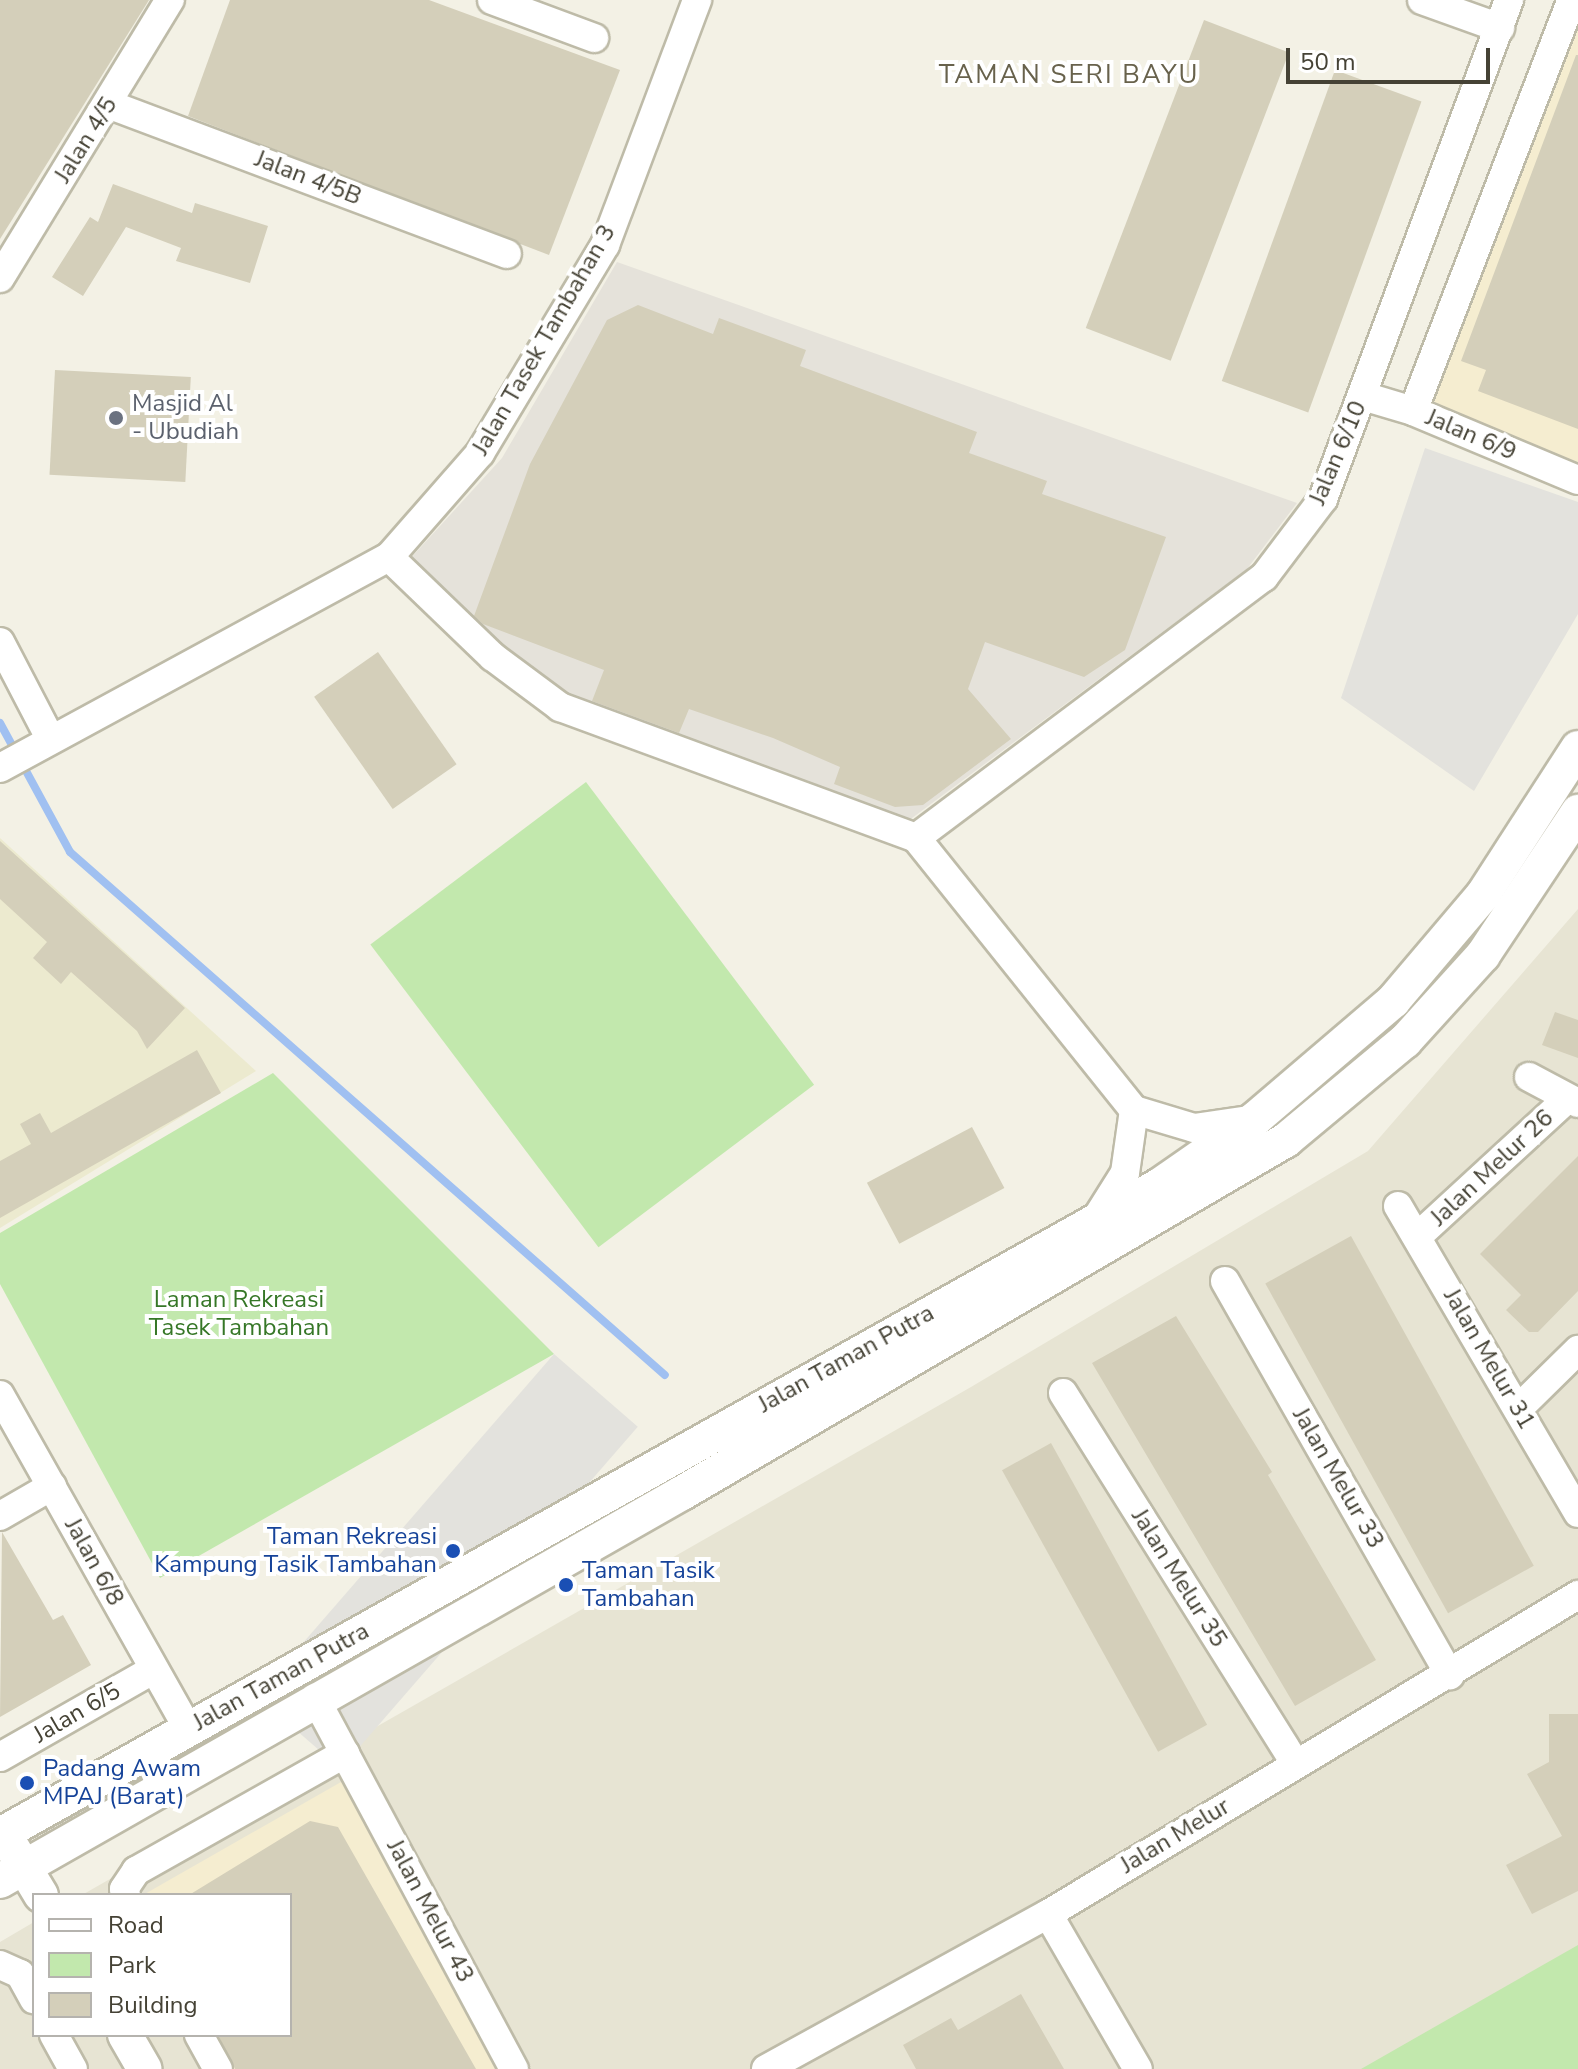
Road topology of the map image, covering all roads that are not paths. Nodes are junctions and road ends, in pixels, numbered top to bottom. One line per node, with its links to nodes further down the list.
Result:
1 (170, 0): 9 (street, Jalan 4/5)
2 (492, 0): 8 (street)
3 (697, 0): 15 (street, Jalan Tasek Tambahan 3)
4 (1422, 0): 7 (street)
5 (1509, 0): 7 (street, Jalan 6/10)
6 (1572, 0): 13 (street)
7 (1500, 28): 12 (street, Jalan 6/10)
8 (594, 38)
9 (108, 104): 10 (street, Jalan 4/5B); 11 (street, Jalan 4/5)
10 (507, 254)
11 (0, 278)
12 (1363, 396): 13 (street, Jalan 6/9); 21 (street, Jalan 6/10)
13 (1413, 411): 14 (street, Jalan 6/9)
14 (1578, 480)
15 (389, 557): 17 (street, Jalan Tasek Tambahan 3); 21 (street)
16 (0, 642): 17 (street)
17 (40, 744): 19 (street, Jalan Tasek Tambahan 3)
18 (1578, 748): 25 (street, Jalan Taman Putra)
19 (0, 768)
20 (1578, 812): 36 (street, Jalan Taman Putra)
21 (916, 838): 24 (street)
22 (1529, 1077): 23 (street)
23 (1572, 1101): 28 (street, Jalan Melur 26)
24 (1134, 1110): 25 (street); 27 (street)
25 (1255, 1119): 27 (street, Jalan Taman Putra)
26 (1398, 1206): 28 (street, Jalan Melur 31)
27 (1096, 1219): 34 (street, Jalan Taman Putra)
28 (1418, 1236): 33 (street, Jalan Melur 31)
29 (1225, 1281): 41 (street, Jalan Melur 33)
30 (1578, 1350): 33 (street)
31 (1063, 1393): 46 (street, Jalan Melur 35)
32 (0, 1395): 35 (street, Jalan 6/8)
33 (1519, 1408): 37 (street, Jalan Melur 31)
34 (664, 1461): 36 (street); 43 (street, Jalan Taman Putra)
35 (52, 1486): 38 (street); 40 (street, Jalan 6/8)
36 (682, 1493): 42 (street, Jalan Taman Putra)
37 (1578, 1513)
38 (0, 1516)
39 (1578, 1595): 41 (street, Jalan Melur)
40 (154, 1669): 43 (street, Jalan 6/8); 45 (street, Jalan 6/5)
41 (1450, 1675): 46 (street, Jalan Melur)
42 (315, 1698): 44 (street, Jalan Melur 43); 48 (street, Jalan Taman Putra)
43 (188, 1729): 47 (street, Jalan Taman Putra)
44 (345, 1753): 50 (street); 60 (street, Jalan Melur 43)
45 (0, 1757)
46 (1295, 1763): 51 (street, Jalan Melur)
47 (2, 1834): 48 (street)
48 (12, 1873): 49 (street)
49 (38, 1893)
50 (125, 1893)
51 (1048, 1914): 61 (street, Jalan Melur); 62 (street)
52 (0, 1965): 53 (street)
53 (32, 1995)
54 (55, 2037): 57 (street)
55 (126, 2037): 58 (street)
56 (200, 2037): 59 (street)
57 (73, 2069)
58 (145, 2069)
59 (218, 2069)
60 (514, 2069)
61 (766, 2069)
62 (1138, 2069)

